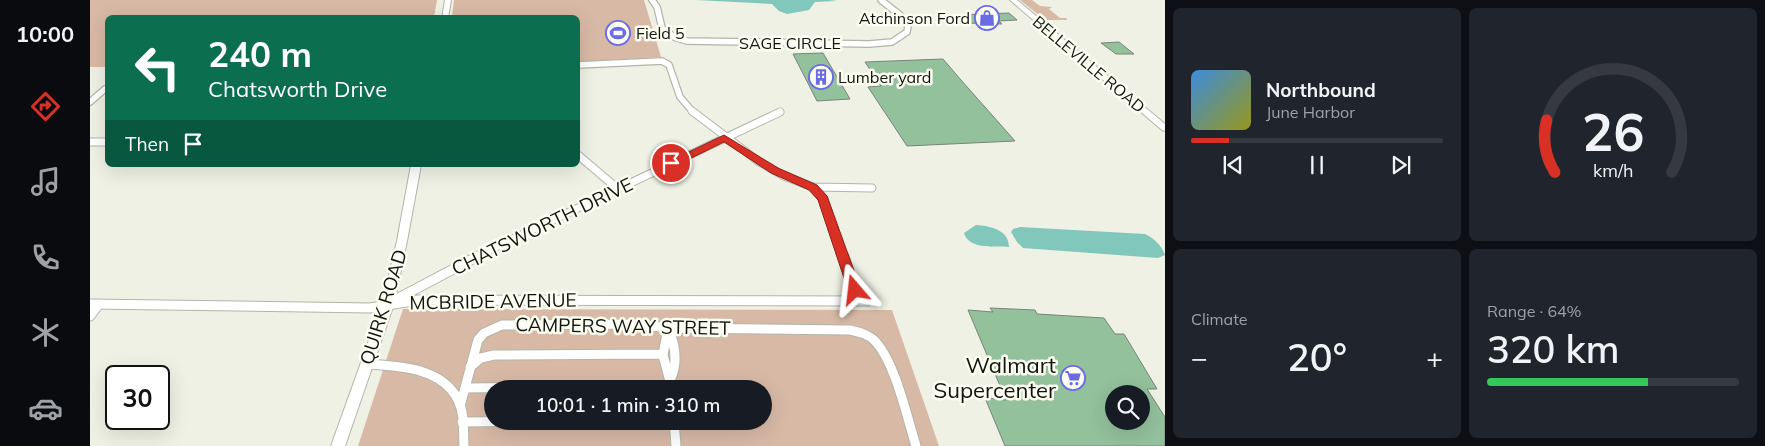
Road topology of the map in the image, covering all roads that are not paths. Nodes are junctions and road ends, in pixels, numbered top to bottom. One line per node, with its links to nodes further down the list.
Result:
1 (448, 0): 5 (street)
2 (652, 0): 3 (street, SAGE CIRCLE)
3 (881, 0)
4 (1013, 0): 10 (street, BELLEVILLE ROAD)
5 (446, 15)
6 (580, 65): 11 (street)
7 (105, 89): 8 (street)
8 (90, 102)
9 (780, 112): 11 (street, CHATSWORTH DRIVE)
10 (1165, 128)
11 (724, 138): 16 (street); 18 (street, CHATSWORTH DRIVE)
12 (90, 142): 13 (street)
13 (105, 142)
14 (580, 157): 18 (street)
15 (416, 167): 22 (street, QUIRK ROAD)
16 (813, 187): 17 (street); 19 (street)
17 (872, 188)
18 (618, 189): 22 (street, CHATSWORTH DRIVE)
19 (842, 300): 20 (street, MCBRIDE AVENUE); 22 (street, MCBRIDE AVENUE)
20 (867, 301)
21 (95, 304): 22 (street, MCBRIDE AVENUE); 23 (street)
22 (388, 304): 26 (street, QUIRK ROAD)
23 (90, 316)
24 (668, 328): 25 (street); 27 (street, CAMPERS WAY STREET); 29 (street); 39 (street, CAMPERS WAY STREET)
25 (663, 354): 27 (street); 28 (street)
26 (366, 364): 32 (street); 36 (street, QUIRK ROAD)
27 (470, 367): 30 (street, CAMPERS WAY STREET)
28 (669, 380)
29 (672, 380)
30 (465, 388): 31 (street); 32 (street, CAMPERS WAY STREET)
31 (484, 388)
32 (460, 406): 33 (street)
33 (462, 422): 34 (street); 37 (street)
34 (484, 422)
35 (675, 430): 38 (street)
36 (338, 446)
37 (464, 446)
38 (676, 446)
39 (916, 446)

